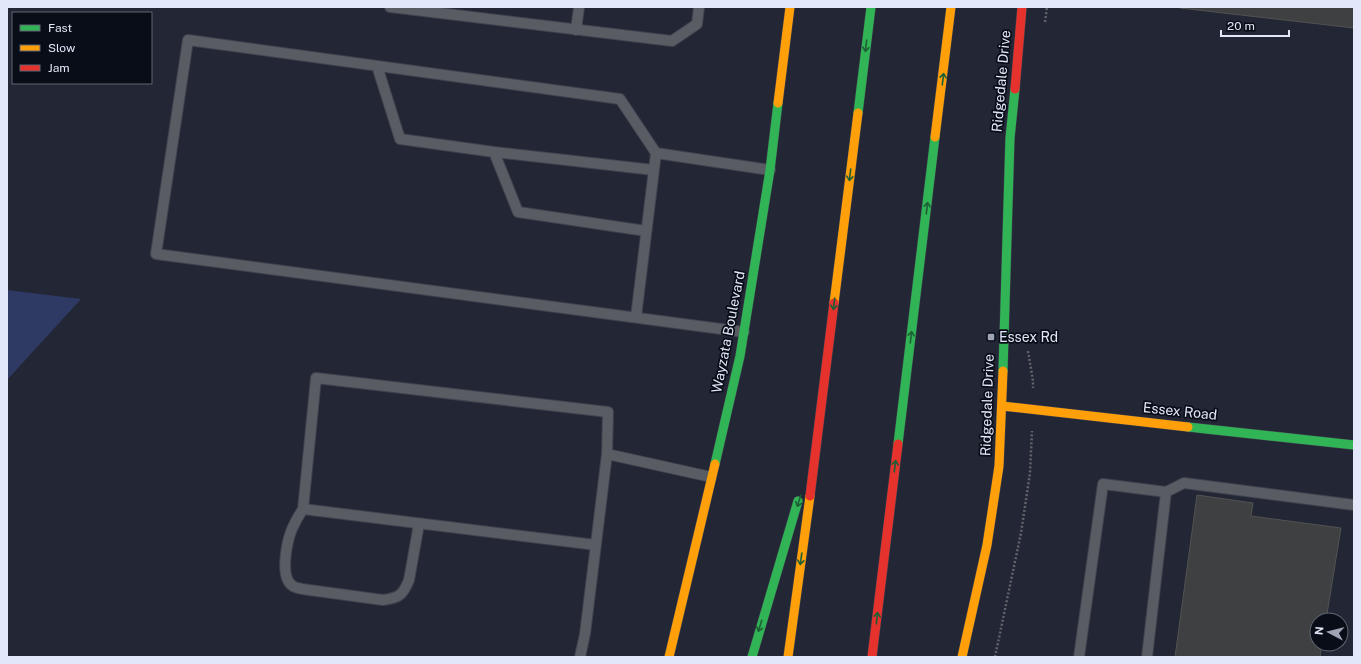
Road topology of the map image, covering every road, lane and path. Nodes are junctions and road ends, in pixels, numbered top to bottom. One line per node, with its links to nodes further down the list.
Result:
1 (390, 7): 8 (lane)
2 (579, 7): 8 (lane)
3 (699, 7): 8 (lane)
4 (790, 7): 13 (main road, Wayzata Boulevard)
5 (871, 7): 18 (main road, one-way to 18)
6 (951, 7): 32 (main road, one-way to 6)
7 (1022, 7): 17 (main road, Ridgedale Drive)
8 (576, 30)
9 (377, 66): 10 (lane); 11 (lane); 15 (lane)
10 (494, 152): 12 (lane); 14 (lane)
11 (656, 153): 12 (lane); 13 (lane)
12 (654, 170): 14 (lane)
13 (770, 170): 16 (main road, Wayzata Boulevard)
14 (646, 231): 15 (lane)
15 (636, 317): 16 (lane)
16 (744, 332): 22 (main road, Wayzata Boulevard)
17 (1002, 406): 20 (main road, Essex Road); 33 (main road, Ridgedale Drive)
18 (818, 437): 30 (main road, one-way to 30); 31 (main road, one-way to 31)
19 (1032, 438): 34 (path)
20 (1354, 445)
21 (607, 454): 22 (lane); 25 (lane); 27 (lane)
22 (712, 477): 29 (main road, Wayzata Boulevard)
23 (1166, 492): 24 (lane); 35 (lane); 36 (lane)
24 (1354, 505)
25 (303, 509): 26 (lane); 26 (lane)
26 (419, 524): 27 (lane)
27 (596, 545): 28 (lane)
28 (580, 657)
29 (669, 657)
30 (752, 657)
31 (788, 657)
32 (872, 657)
33 (962, 657)
34 (995, 657)
35 (1079, 657)
36 (1146, 657)

